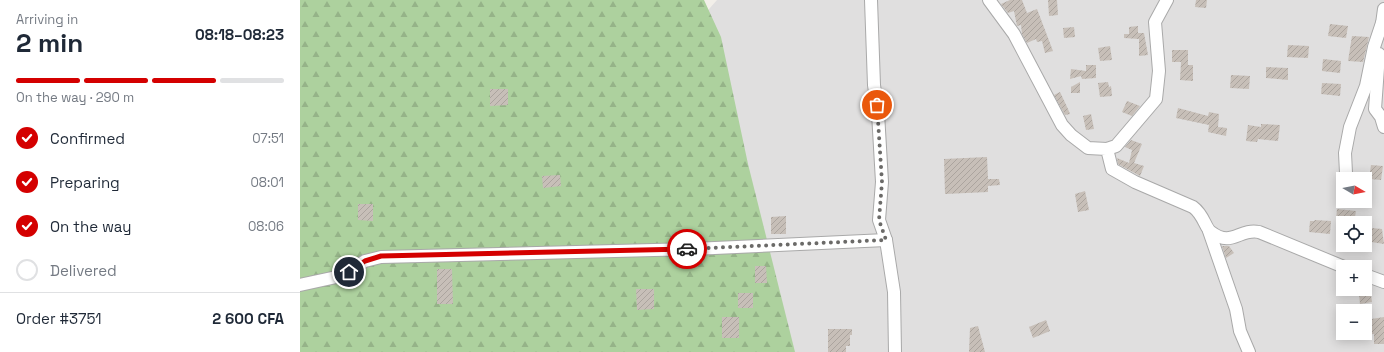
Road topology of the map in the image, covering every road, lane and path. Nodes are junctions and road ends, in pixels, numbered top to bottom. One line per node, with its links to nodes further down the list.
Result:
1 (871, 0): 10 (street)
2 (989, 0): 7 (street)
3 (1167, 0): 7 (street)
4 (1384, 9): 5 (street)
5 (1382, 23): 6 (street); 8 (street)
6 (1384, 127)
7 (1107, 149): 9 (street)
8 (1346, 172)
9 (1209, 231): 11 (street); 16 (street)
10 (886, 240): 14 (street); 15 (street)
11 (1336, 264)
12 (1372, 278): 13 (street)
13 (1384, 282)
14 (300, 285)
15 (895, 352)
16 (1249, 352)

